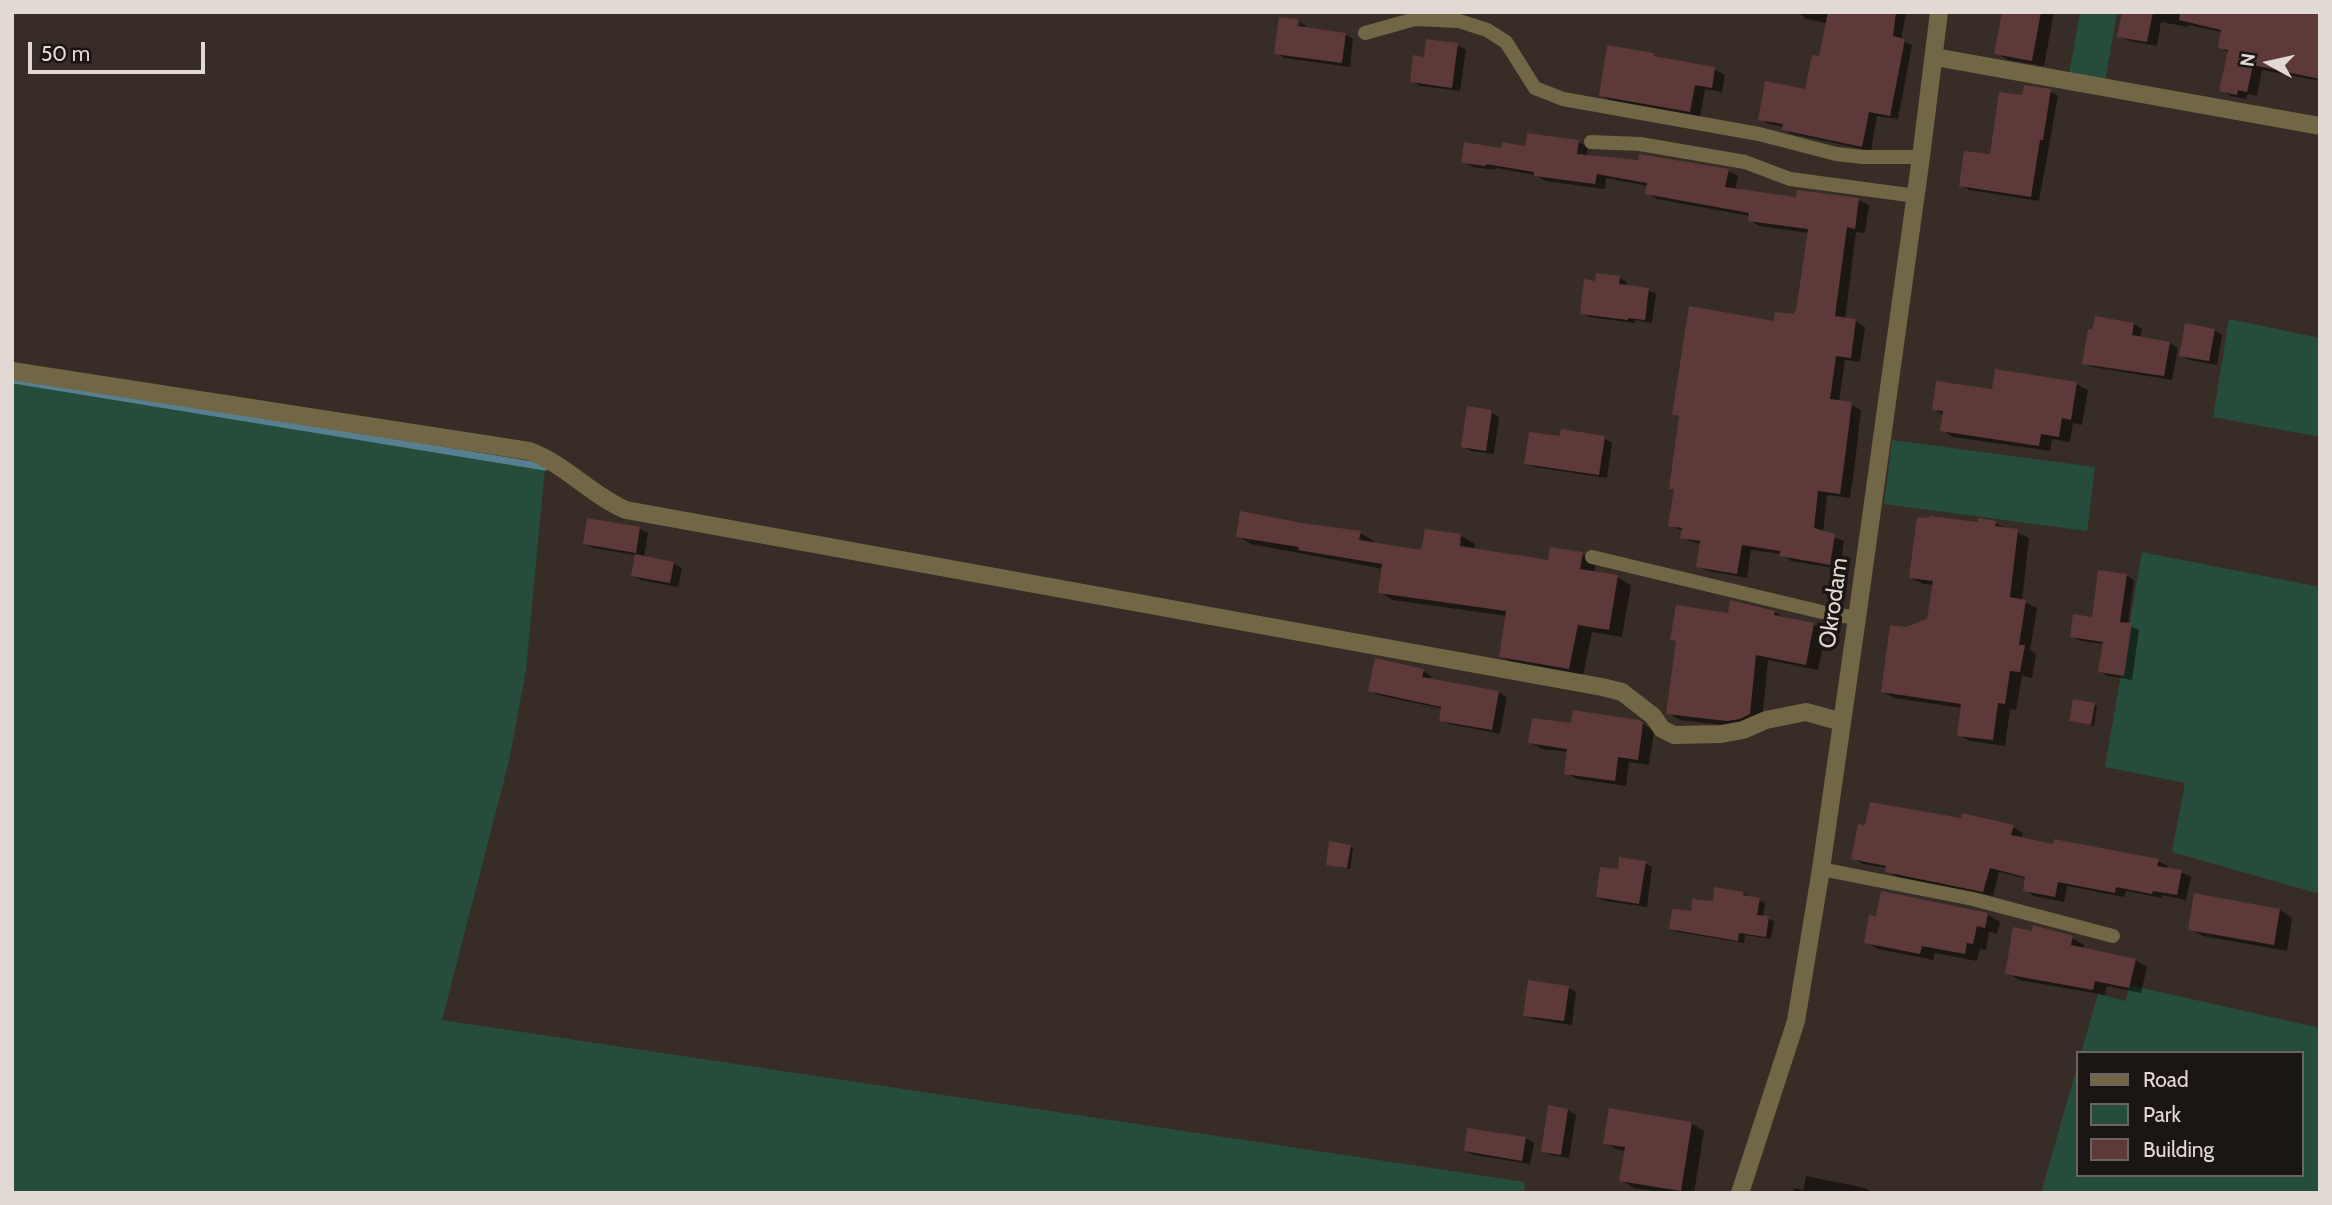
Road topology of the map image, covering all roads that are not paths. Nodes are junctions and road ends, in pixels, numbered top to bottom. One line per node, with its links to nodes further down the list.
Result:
1 (1939, 12): 3 (street, Okrodam)
2 (1365, 33): 6 (lane)
3 (1935, 57): 4 (street); 6 (street, Okrodam)
4 (2320, 126)
5 (1591, 142): 7 (lane)
6 (1922, 157): 7 (street, Okrodam)
7 (1916, 196): 10 (street, Okrodam)
8 (12, 371): 11 (street)
9 (1592, 557): 10 (lane)
10 (1857, 618): 11 (street, Okrodam)
11 (1842, 722): 12 (street, Okrodam)
12 (1821, 869): 13 (lane); 14 (street, Okrodam)
13 (2113, 936)
14 (1740, 1193)

